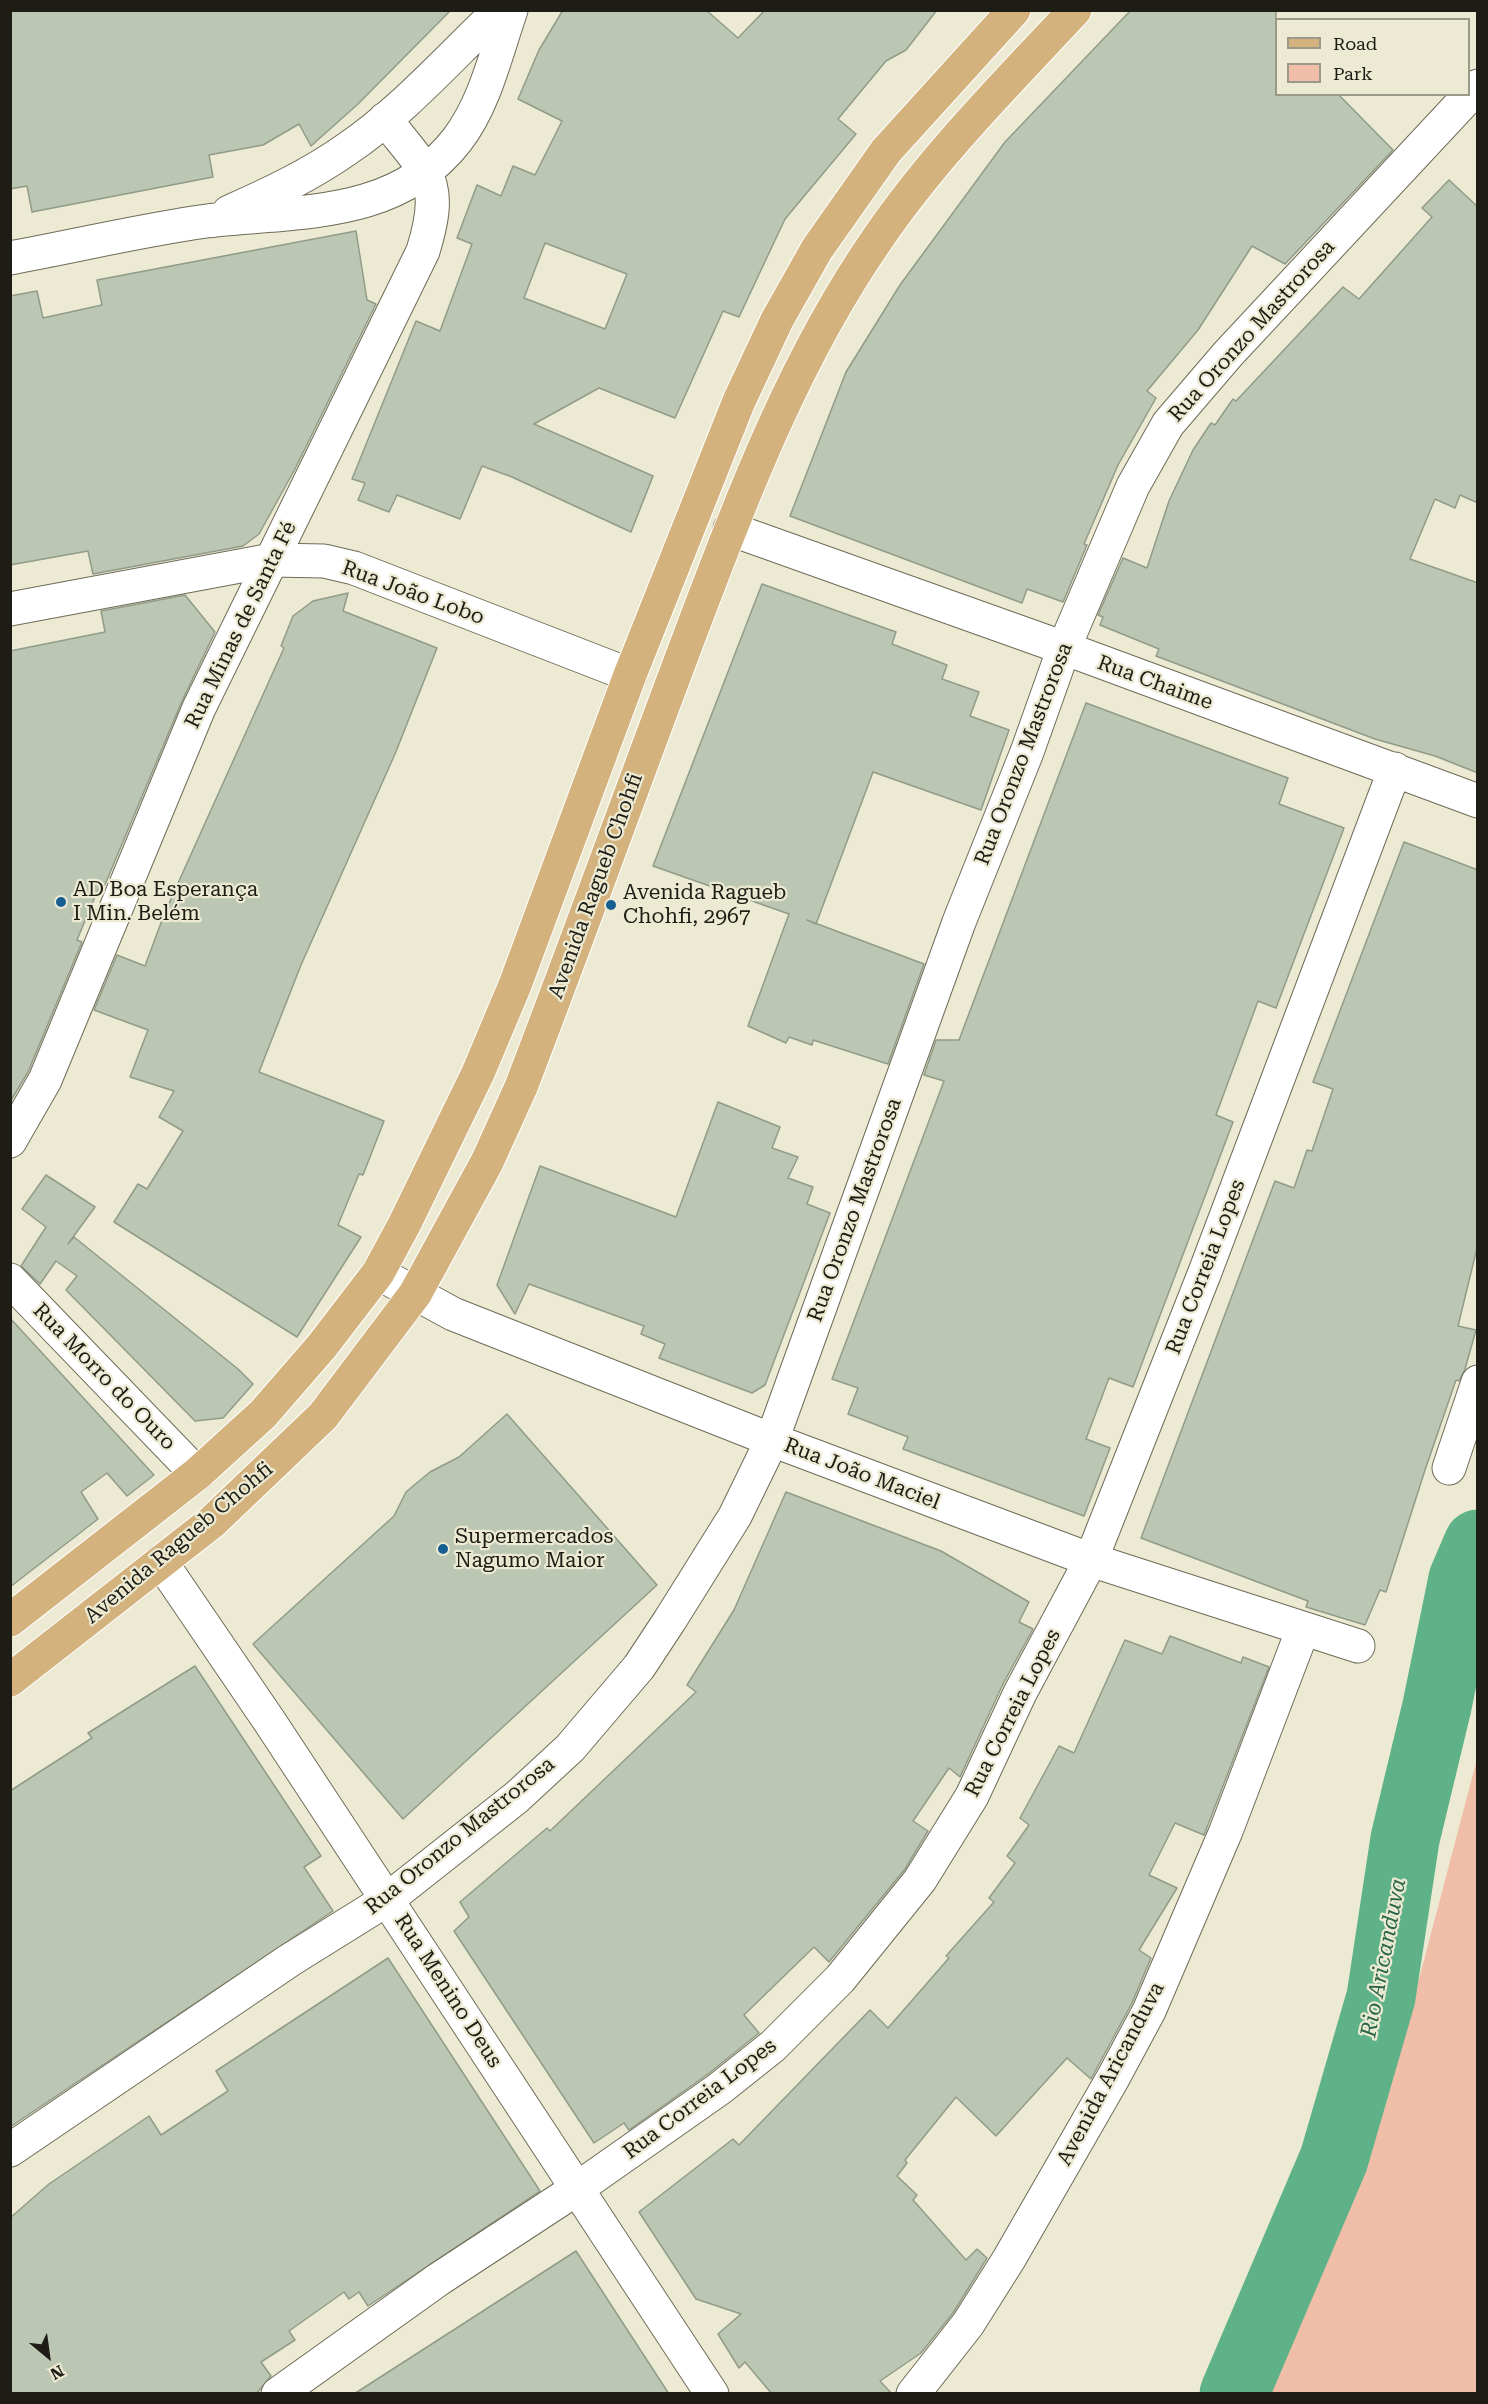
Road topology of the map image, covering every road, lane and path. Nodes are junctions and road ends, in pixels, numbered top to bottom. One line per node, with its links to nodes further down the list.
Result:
1 (500, 10): 6 (street)
2 (511, 10): 7 (street)
3 (1014, 10): 14 (main road, Avenida Ragueb Chohfi)
4 (1075, 10): 10 (main road, Avenida Ragueb Chohfi)
5 (1469, 96): 13 (street, Rua Oronzo Mastrorosa)
6 (385, 118): 7 (street, Rua Minas de Santa Fé); 8 (street)
7 (425, 171): 8 (street); 11 (street, Rua Minas de Santa Fé)
8 (206, 221): 9 (street)
9 (10, 258)
10 (730, 529): 13 (street, Rua Chaime); 20 (main road, Avenida Ragueb Chohfi)
11 (272, 560): 12 (street, Rua João Lobo); 14 (street, Rua João Lobo); 17 (street, Rua Minas de Santa Fé)
12 (10, 609)
13 (1064, 648): 15 (street, Rua Chaime); 22 (street, Rua Oronzo Mastrorosa)
14 (630, 675): 18 (main road, Avenida Ragueb Chohfi)
15 (1395, 769): 16 (street, Rua Chaime); 25 (street, Rua Correia Lopes)
16 (1478, 801)
17 (10, 1141)
18 (378, 1273): 20 (street, Rua João Maciel); 24 (main road, Avenida Ragueb Chohfi)
19 (10, 1280): 24 (street, Rua Morro do Ouro)
20 (415, 1294): 22 (street, Rua João Maciel); 26 (main road, Avenida Ragueb Chohfi)
21 (1478, 1382): 23 (street)
22 (772, 1440): 25 (street, Rua João Maciel); 31 (street, Rua Oronzo Mastrorosa)
23 (1449, 1468)
24 (197, 1474): 27 (main road, Avenida Ragueb Chohfi)
25 (1091, 1560): 28 (street, Rua João Maciel); 33 (street, Rua Correia Lopes)
26 (161, 1562): 30 (main road, Avenida Ragueb Chohfi); 31 (street, Rua Menino Deus)
27 (10, 1620)
28 (1303, 1629): 29 (street, Rua João Maciel); 36 (street, Avenida Aricanduva)
29 (1358, 1646)
30 (10, 1680)
31 (388, 1899): 32 (street, Rua Oronzo Mastrorosa); 33 (street, Rua Menino Deus)
32 (10, 2150)
33 (578, 2188): 34 (street, Rua Correia Lopes); 35 (street, Rua Menino Deus)
34 (278, 2394)
35 (712, 2394)
36 (914, 2394)

